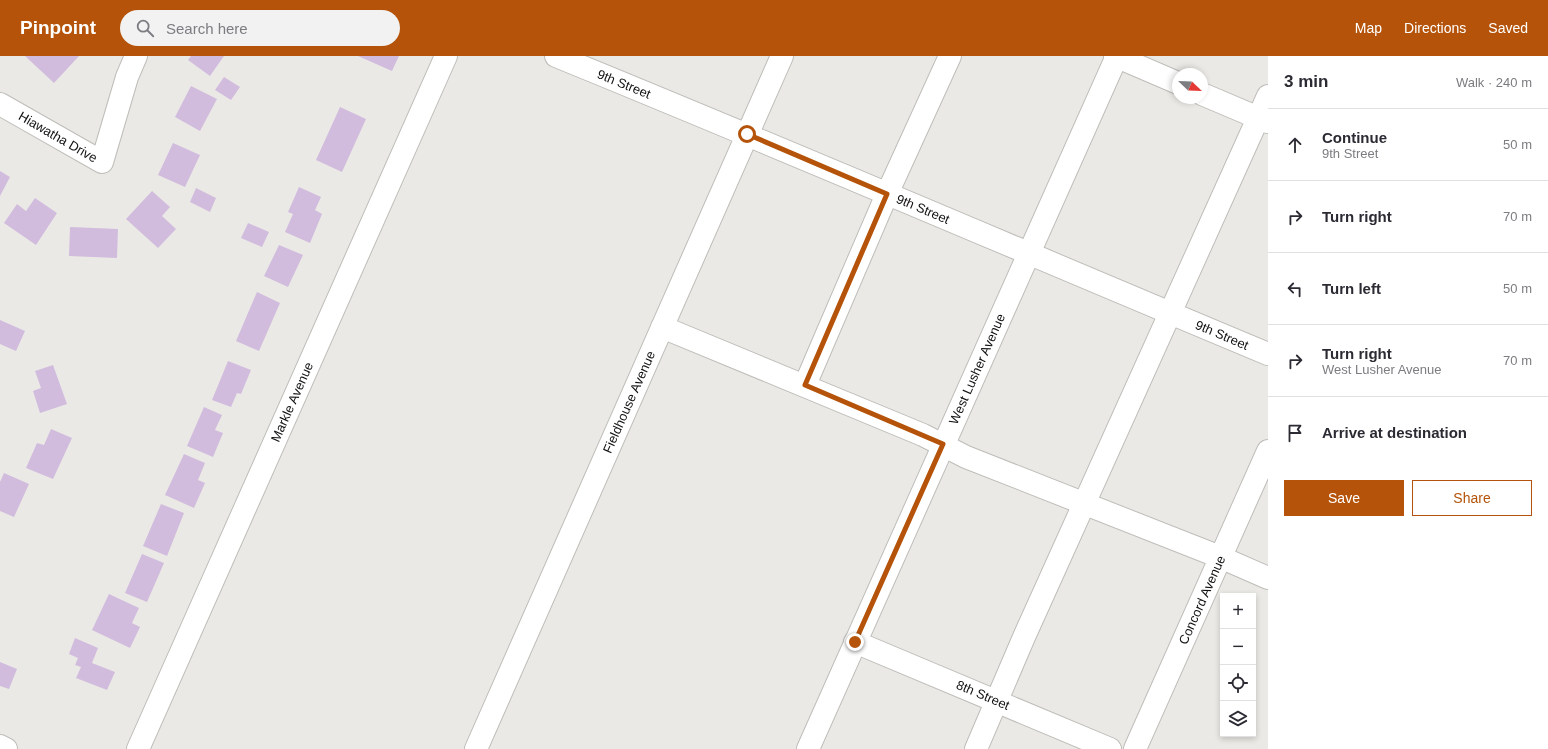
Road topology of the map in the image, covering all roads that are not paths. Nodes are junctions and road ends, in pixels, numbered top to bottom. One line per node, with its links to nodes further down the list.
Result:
1 (136, 56): 10 (street, Hiawatha Drive)
2 (446, 56): 28 (street, Markle Avenue)
3 (556, 56): 12 (street, 9th Street)
4 (782, 56): 12 (street, Fieldhouse Avenue)
5 (950, 56): 13 (street)
6 (1116, 56): 7 (street); 14 (street, West Lusher Avenue)
7 (1172, 80)
8 (1268, 96): 11 (street)
9 (1208, 97): 11 (street)
10 (0, 104)
11 (1263, 120): 15 (street)
12 (747, 134): 13 (street, 9th Street); 16 (street, Fieldhouse Avenue)
13 (887, 194): 14 (street, 9th Street); 18 (street)
14 (1028, 254): 15 (street, 9th Street); 19 (street, West Lusher Avenue)
15 (1170, 313): 17 (street, 9th Street); 21 (street)
16 (662, 327): 18 (street); 29 (street, Fieldhouse Avenue)
17 (1268, 354)
18 (805, 385): 19 (street)
19 (943, 444): 21 (street); 24 (street, West Lusher Avenue)
20 (1268, 451): 22 (street, Concord Avenue)
21 (1084, 504): 22 (street); 25 (street)
22 (1220, 557): 23 (street); 33 (street, Concord Avenue)
23 (1268, 578)
24 (855, 642): 25 (street, 8th Street); 30 (street, West Lusher Avenue)
25 (997, 701): 31 (street); 32 (street, 8th Street)
26 (0, 746): 27 (street)
27 (6, 749)
28 (138, 749)
29 (476, 749)
30 (808, 749)
31 (976, 749)
32 (1110, 749)
33 (1135, 749)

